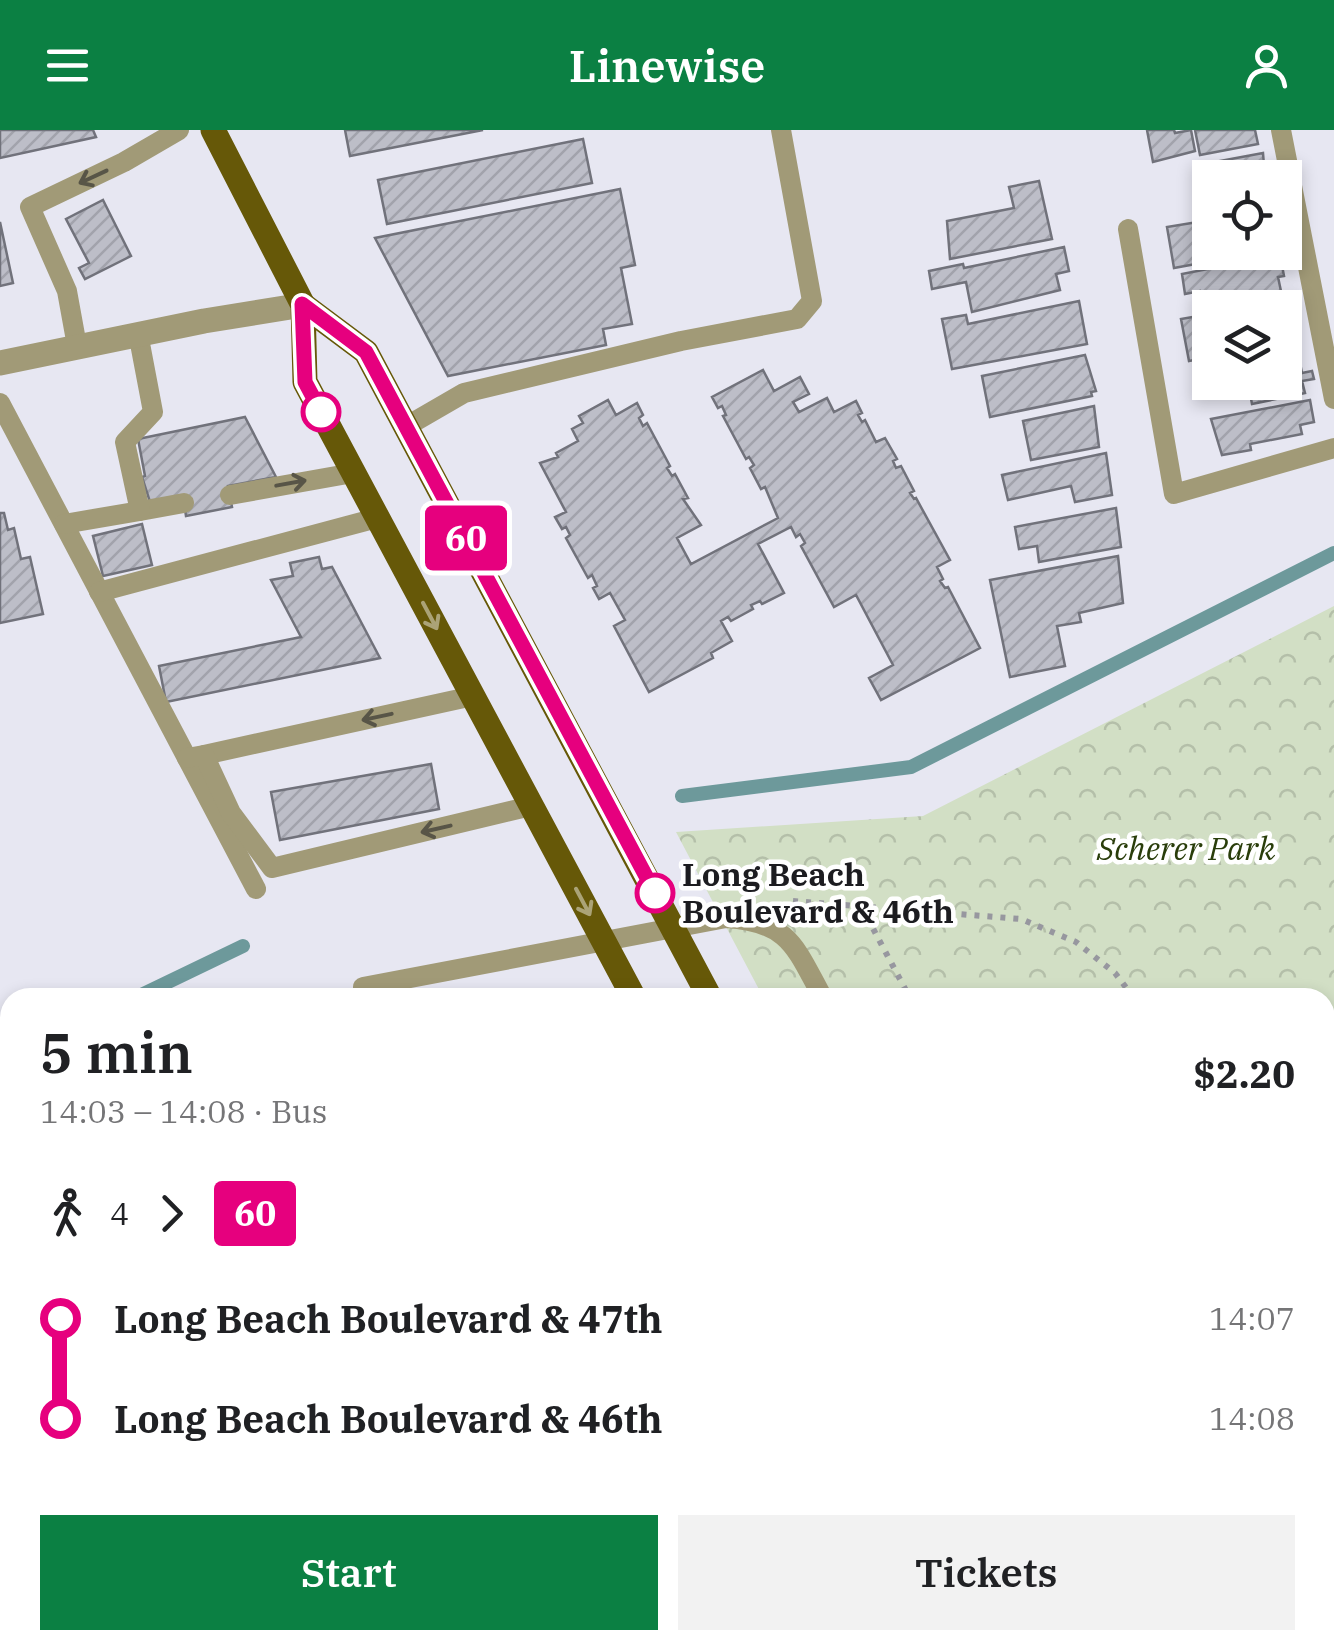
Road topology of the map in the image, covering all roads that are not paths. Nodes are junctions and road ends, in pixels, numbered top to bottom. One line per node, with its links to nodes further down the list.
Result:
1 (178, 130): 8 (lane, one-way to 8)
2 (213, 130): 6 (main road)
3 (781, 130): 12 (lane)
4 (1280, 130): 10 (lane)
5 (1128, 229): 13 (lane)
6 (302, 304): 7 (street); 12 (main road); 14 (main road)
7 (138, 334): 8 (street); 17 (lane)
8 (77, 346): 9 (street)
9 (0, 363)
10 (1334, 400)
11 (0, 403): 19 (lane)
12 (407, 426): 25 (main road)
13 (1334, 448)
14 (353, 473): 15 (lane, one-way to 14); 18 (main road)
15 (230, 495)
16 (184, 503): 17 (lane)
17 (140, 511): 19 (lane)
18 (377, 518): 20 (lane); 21 (main road, one-way to 21)
19 (64, 524): 20 (lane)
20 (99, 592): 22 (lane)
21 (473, 696): 22 (lane, one-way to 22); 23 (main road)
22 (196, 757): 23 (lane, one-way to 22); 24 (lane)
23 (531, 806): 26 (main road, one-way to 26)
24 (256, 890)
25 (672, 926): 26 (lane); 29 (main road); 30 (lane)
26 (603, 940): 27 (lane); 28 (main road)
27 (363, 988)
28 (629, 988)
29 (705, 988)
30 (818, 988)

